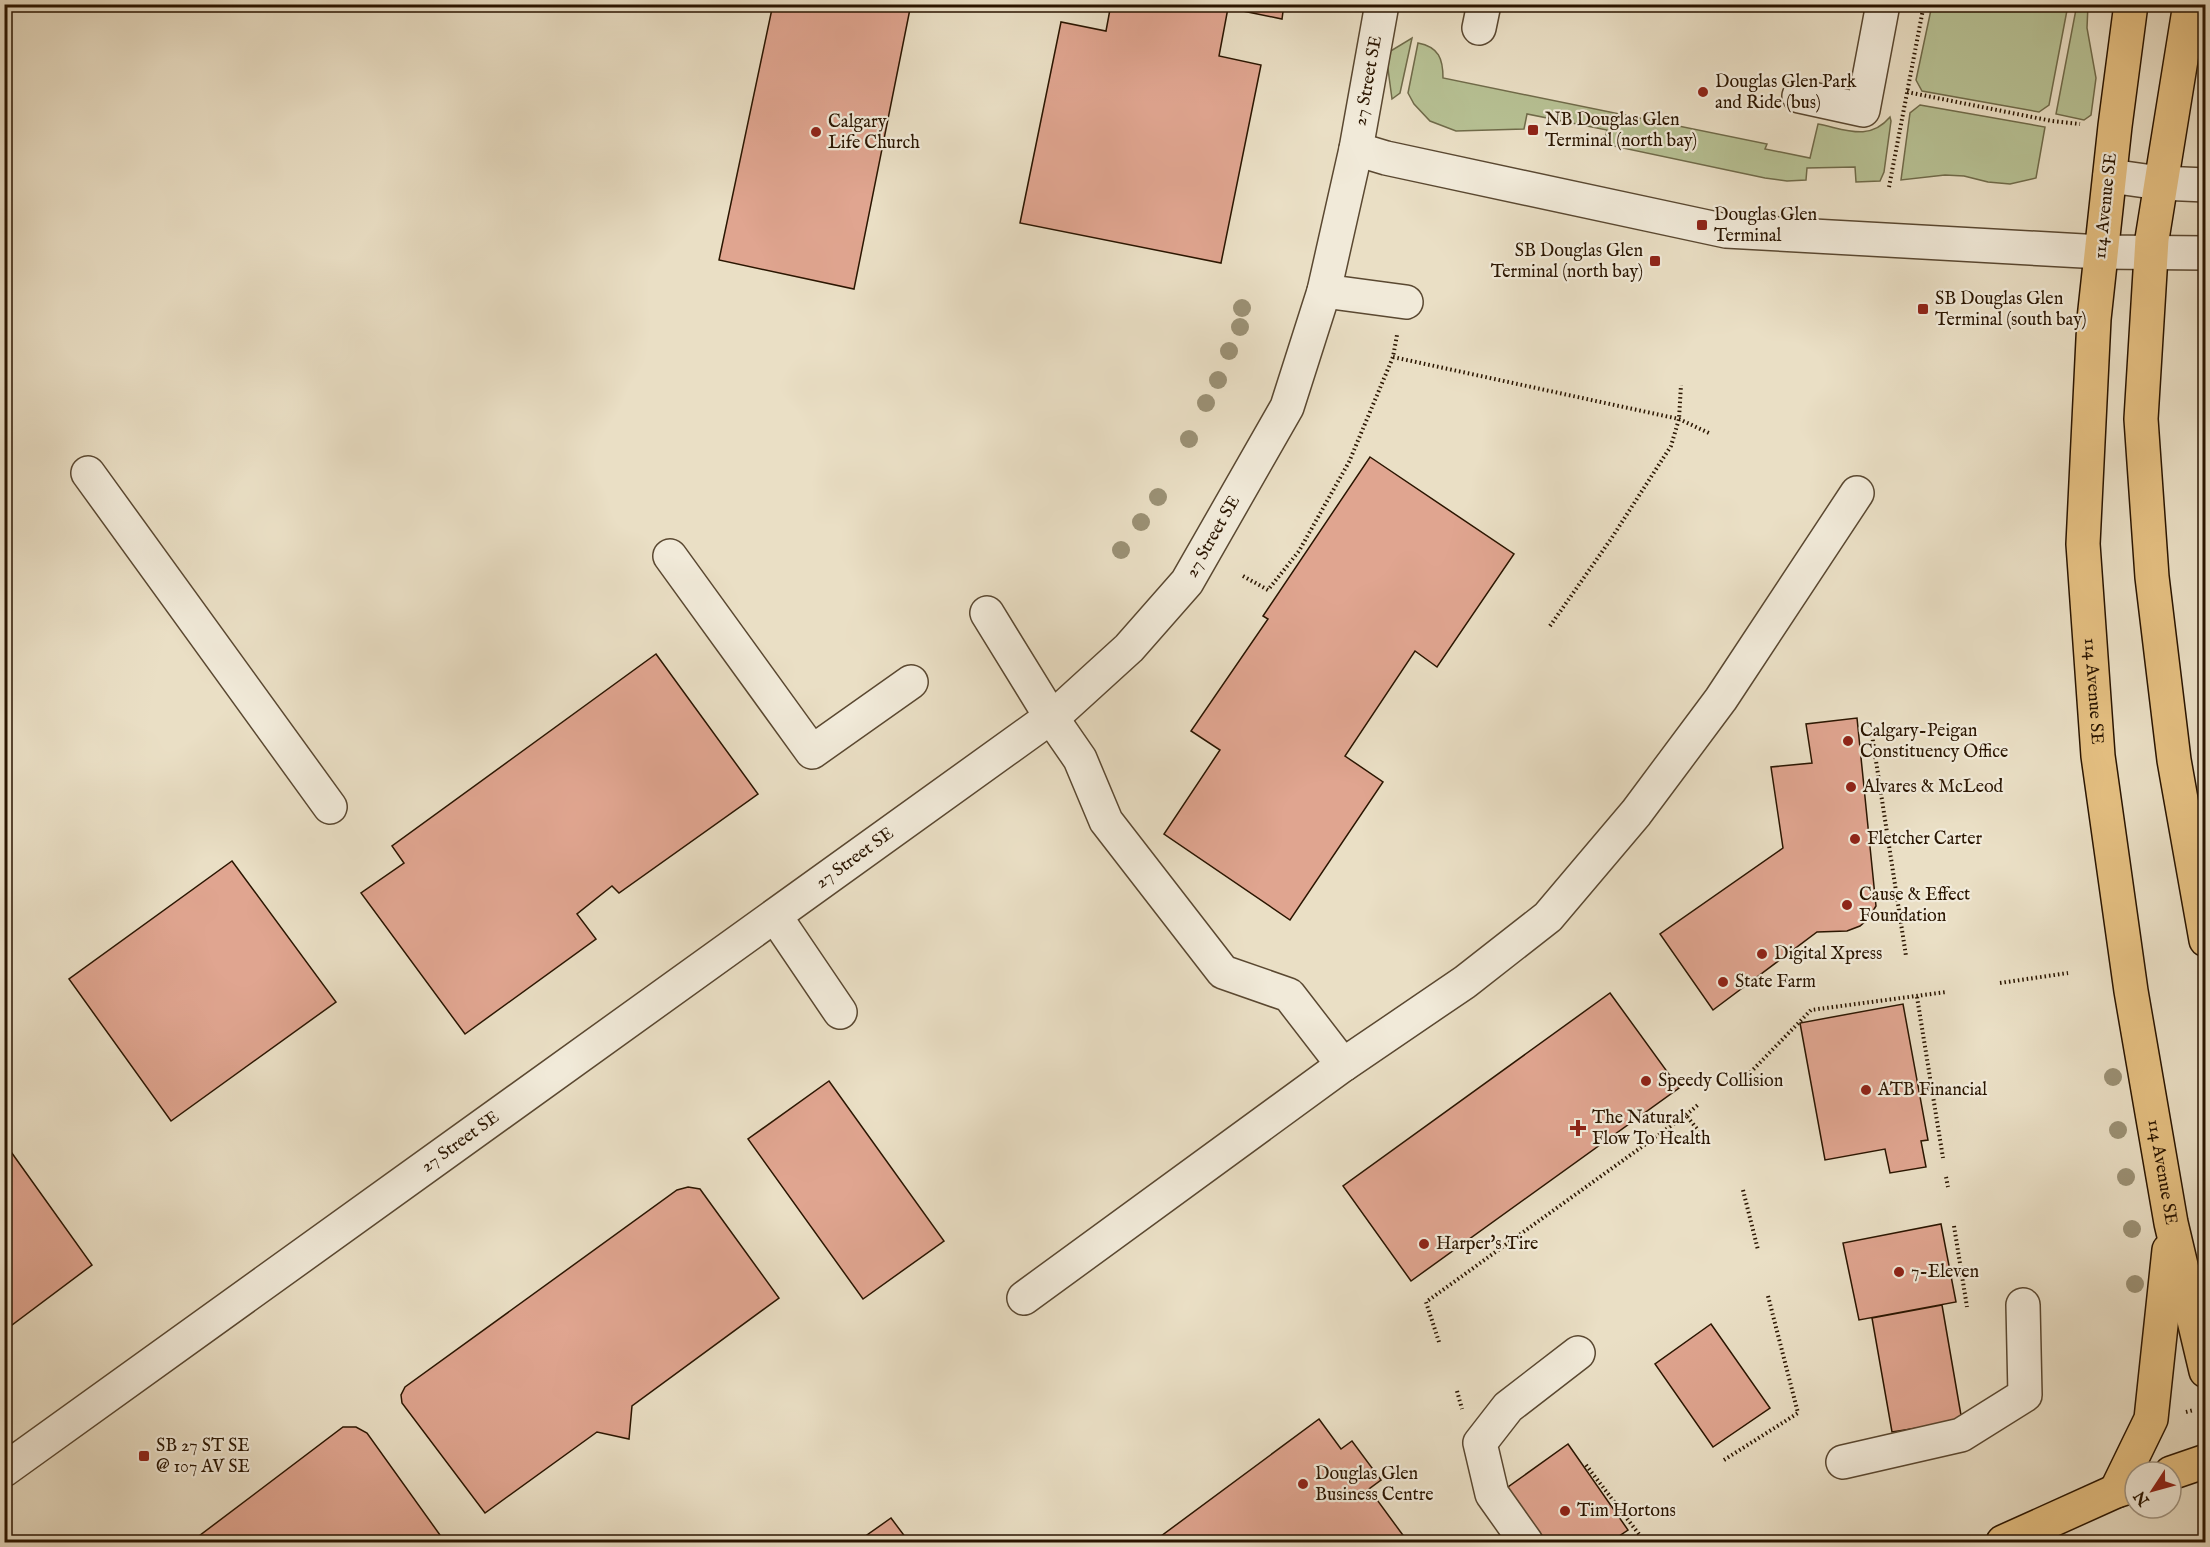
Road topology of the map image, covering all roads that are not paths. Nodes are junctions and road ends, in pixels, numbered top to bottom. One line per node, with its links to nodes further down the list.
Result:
1 (1382, 4): 6 (street, 27 Street SE)
2 (1883, 4): 5 (street)
3 (2131, 4): 7 (main road, 114 Avenue SE)
4 (2190, 4): 8 (main road)
5 (1799, 96)
6 (1356, 149): 10 (street); 13 (street, 27 Street SE)
7 (2110, 176): 8 (street); 10 (main road, 114 Avenue SE)
8 (2160, 183): 9 (street); 11 (main road)
9 (2205, 185)
10 (2101, 252): 11 (street); 26 (main road, 114 Avenue SE)
11 (2151, 252): 12 (street); 23 (main road)
12 (2205, 253)
13 (1324, 291): 14 (street); 20 (street, 27 Street SE)
14 (1402, 315)
15 (88, 473): 21 (street)
16 (1857, 493): 25 (street)
17 (670, 556): 19 (street)
18 (987, 613): 20 (street)
19 (910, 682)
20 (1051, 717): 22 (street, 27 Street SE); 25 (street)
21 (330, 807)
22 (774, 916): 24 (street); 35 (street, 27 Street SE)
23 (2205, 940)
24 (840, 1012)
25 (1343, 1065): 27 (street)
26 (2171, 1223): 30 (main road, 114 Avenue SE); 31 (main road)
27 (1024, 1298)
28 (2023, 1305): 33 (street)
29 (1578, 1353): 37 (street)
30 (2205, 1371)
31 (2136, 1460)
32 (2205, 1461): 34 (main road)
33 (1843, 1462)
34 (2183, 1469)
35 (4, 1470)
36 (2123, 1489): 38 (main road)
37 (1526, 1542)
38 (2003, 1542)

